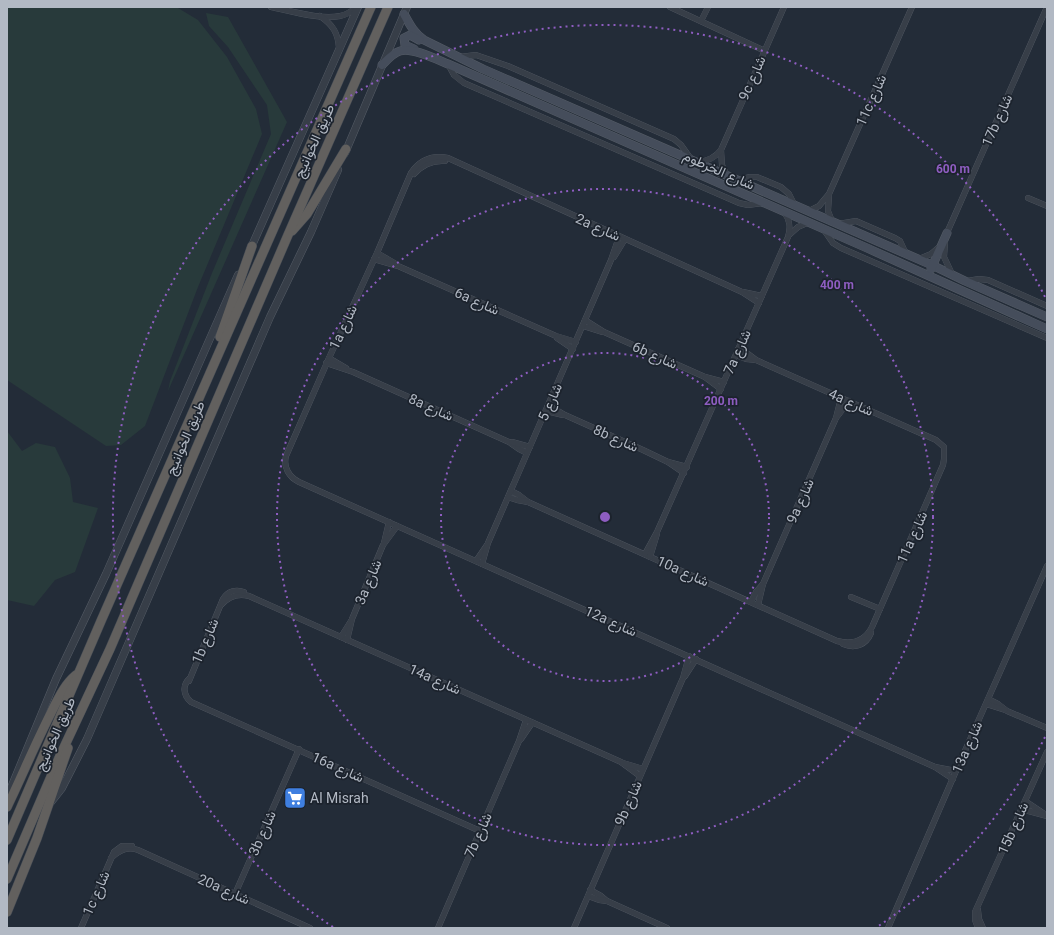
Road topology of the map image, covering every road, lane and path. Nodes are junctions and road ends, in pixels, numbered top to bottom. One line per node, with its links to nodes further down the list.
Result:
1 (271, 7): 11 (street)
2 (358, 7): 11 (street); 14 (street)
3 (370, 7): 63 (highway, طريق الخوانيج)
4 (388, 7): 37 (highway, طريق الخوانيج)
5 (670, 7): 12 (street)
6 (708, 7): 12 (street)
7 (784, 7): 15 (street, 9c شارع)
8 (912, 7): 27 (street, 11c شارع)
9 (1047, 7): 36 (street, 17b شارع)
10 (406, 11): 13 (main road, شارع الخرطوم); 19 (street)
11 (320, 16): 14 (street)
12 (701, 21): 15 (street)
13 (433, 45): 16 (main road); 17 (main road, شارع الخرطوم)
14 (339, 49): 41 (street)
15 (765, 51): 23 (street, 9c شارع)
16 (426, 56): 18 (main road, شارع الخرطوم); 19 (main road, شارع الخرطوم)
17 (459, 57): 21 (main road, شارع الخرطوم); 24 (street)
18 (448, 64): 20 (main road, شارع الخرطوم); 29 (street)
19 (382, 65): 22 (street)
20 (611, 136): 21 (main road); 29 (main road, شارع الخرطوم)
21 (638, 136): 24 (main road, شارع الخرطوم)
22 (346, 149): 37 (highway); 121 (street)
23 (721, 150): 24 (street); 26 (street)
24 (694, 161): 26 (main road, شارع الخرطوم)
25 (424, 163): 38 (street, 2a شارع); 43 (street, 1a شارع)
26 (727, 175): 31 (main road, شارع الخرطوم)
27 (829, 194): 31 (street, 11c شارع); 33 (street, 11c شارع)
28 (1028, 198): 30 (street)
29 (763, 203): 32 (main road, شارع الخرطوم)
30 (1047, 206)
31 (809, 211): 33 (main road, شارع الخرطوم)
32 (784, 212): 34 (main road, شارع الخرطوم); 39 (street, 7a شارع)
33 (835, 222): 44 (main road, شارع الخرطوم)
34 (807, 223): 35 (main road, شارع الخرطوم); 39 (street, 7a شارع)
35 (824, 230): 42 (main road, شارع الخرطوم); 57 (street)
36 (947, 233): 44 (street, 17b شارع); 46 (main road); 47 (street, 17b شارع)
37 (288, 235): 108 (highway, طريق الخوانيج)
38 (619, 237): 40 (street, 2a شارع); 45 (street, شارع 5)
39 (788, 237): 50 (street, 7a شارع)
40 (625, 239): 45 (street, شارع 5); 49 (street, 2a شارع)
41 (252, 246): 63 (highway); 120 (street)
42 (867, 248): 46 (main road); 55 (main road, شارع الخرطوم)
43 (376, 256): 56 (street, 6a شارع); 61 (street, 1a شارع)
44 (919, 259): 46 (main road, شارع الخرطوم)
45 (611, 260): 54 (street, شارع 5)
46 (934, 266): 47 (main road, شارع الخرطوم)
47 (953, 275): 48 (main road, شارع الخرطوم)
48 (966, 281): 52 (street); 53 (main road, شارع الخرطوم)
49 (742, 292): 50 (street, 2a شارع); 51 (street, 2a شارع)
50 (762, 296): 51 (street, 7a شارع)
51 (759, 303): 60 (street, 7a شارع)
52 (1047, 306)
53 (1047, 317)
54 (584, 323): 58 (street, شارع 5); 62 (street, 6b شارع)
55 (1047, 329)
56 (556, 336): 58 (street, 6a شارع); 59 (street, 6a شارع)
57 (1047, 338)
58 (576, 342): 59 (street, شارع 5)
59 (573, 349): 68 (street, شارع 5)
60 (737, 352): 64 (street, 7a شارع); 66 (street, 4a شارع)
61 (328, 361): 72 (street, 8a شارع); 79 (street, 1a شارع)
62 (705, 377): 64 (street, 6b شارع); 65 (street, 6b شارع)
63 (207, 378): 103 (highway, طريق الخوانيج)
64 (724, 382): 65 (street, 7a شارع)
65 (721, 389): 77 (street, 7a شارع)
66 (841, 398): 67 (street, 4a شارع); 71 (street, 9a شارع)
67 (849, 401): 71 (street, 9a شارع); 73 (street, 4a شارع)
68 (548, 405): 69 (street, شارع 5); 70 (street, 8b شارع)
69 (546, 411): 70 (street, 8b شارع); 74 (street, شارع 5)
70 (565, 415): 76 (street, 8b شارع)
71 (836, 418): 91 (street, 9a شارع)
72 (509, 442): 74 (street, 8a شارع); 75 (street, 8a شارع)
73 (944, 446): 96 (street, 11a شارع)
74 (530, 447): 75 (street, شارع 5)
75 (527, 453): 80 (street, شارع 5)
76 (668, 462): 77 (street, 8b شارع); 78 (street, 8b شارع)
77 (686, 466): 78 (street, 7a شارع)
78 (684, 472): 87 (street, 7a شارع)
79 (289, 474): 83 (street, 12a شارع)
80 (511, 491): 81 (street, شارع 5); 82 (street, 10a شارع)
81 (508, 497): 82 (street, 10a شارع); 85 (street, شارع 5)
82 (528, 502): 87 (street, 10a شارع)
83 (389, 522): 84 (street, 12a شارع); 86 (street, 3a شارع)
84 (397, 526): 86 (street, 3a شارع); 88 (street, 12a شارع)
85 (488, 543): 88 (street, شارع 5); 89 (street, شارع 5)
86 (383, 545): 97 (street, 3a شارع)
87 (647, 556): 94 (street, 10a شارع)
88 (476, 561): 89 (street, 12a شارع)
89 (482, 564): 101 (street, 12a شارع)
90 (1047, 566): 106 (street, 13a شارع)
91 (763, 584): 94 (street, 9a شارع); 95 (street, 9a شارع)
92 (231, 594): 98 (street, 14a شارع); 105 (street, 1b شارع)
93 (851, 596): 96 (street)
94 (751, 602): 95 (street, 10a شارع)
95 (758, 605): 100 (street, 10a شارع)
96 (880, 609): 100 (street, 11a شارع)
97 (352, 619): 98 (street, 3a شارع); 99 (street, 3a شارع)
98 (341, 637): 99 (street, 14a شارع)
99 (346, 640): 107 (street, 14a شارع)
100 (856, 644)
101 (689, 656): 102 (street, 12a شارع); 104 (street, 9b شارع)
102 (696, 659): 104 (street, 9b شارع); 115 (street, 12a شارع)
103 (79, 673): 123 (highway); 127 (highway, طريق الخوانيج)
104 (683, 678): 116 (street, 9b شارع)
105 (186, 692): 112 (street, 16a شارع)
106 (987, 702): 110 (street); 117 (street, 13a شارع)
107 (526, 720): 109 (street, 14a شارع); 111 (street, 7b شارع)
108 (76, 722): 121 (highway); 129 (highway, طريق الخوانيج)
109 (532, 723): 111 (street, 7b شارع); 114 (street, 14a شارع)
110 (1047, 728)
111 (519, 741): 126 (street, 7b شارع)
112 (299, 749): 126 (street, 16a شارع); 131 (street, 3b شارع)
113 (1047, 751): 122 (street, 15b شارع)
114 (621, 762): 116 (street, 14a شارع); 118 (street, 14a شارع)
115 (935, 767): 117 (street, 12a شارع); 119 (street, 12a شارع)
116 (643, 769): 118 (street, 9b شارع)
117 (956, 771): 119 (street, 13a شارع)
118 (640, 776): 130 (street, 9b شارع)
119 (953, 779): 139 (street, 13a شارع)
120 (7, 798)
121 (51, 802): 132 (highway)
122 (1025, 802): 124 (street, 15b شارع); 125 (street)
123 (7, 808)
124 (1022, 809): 125 (street); 133 (street, 15b شارع)
125 (1046, 815)
126 (480, 831): 136 (street, 7b شارع)
127 (7, 840)
128 (123, 848): 131 (street, 20a شارع); 134 (street, 1c شارع)
129 (7, 880)
130 (589, 893): 137 (street, 9b شارع); 138 (street)
131 (234, 894): 135 (street, 20a شارع)
132 (7, 912)
133 (979, 926)
134 (81, 928)
135 (310, 928)
136 (438, 928)
137 (574, 928)
138 (667, 928)
139 (888, 928)

